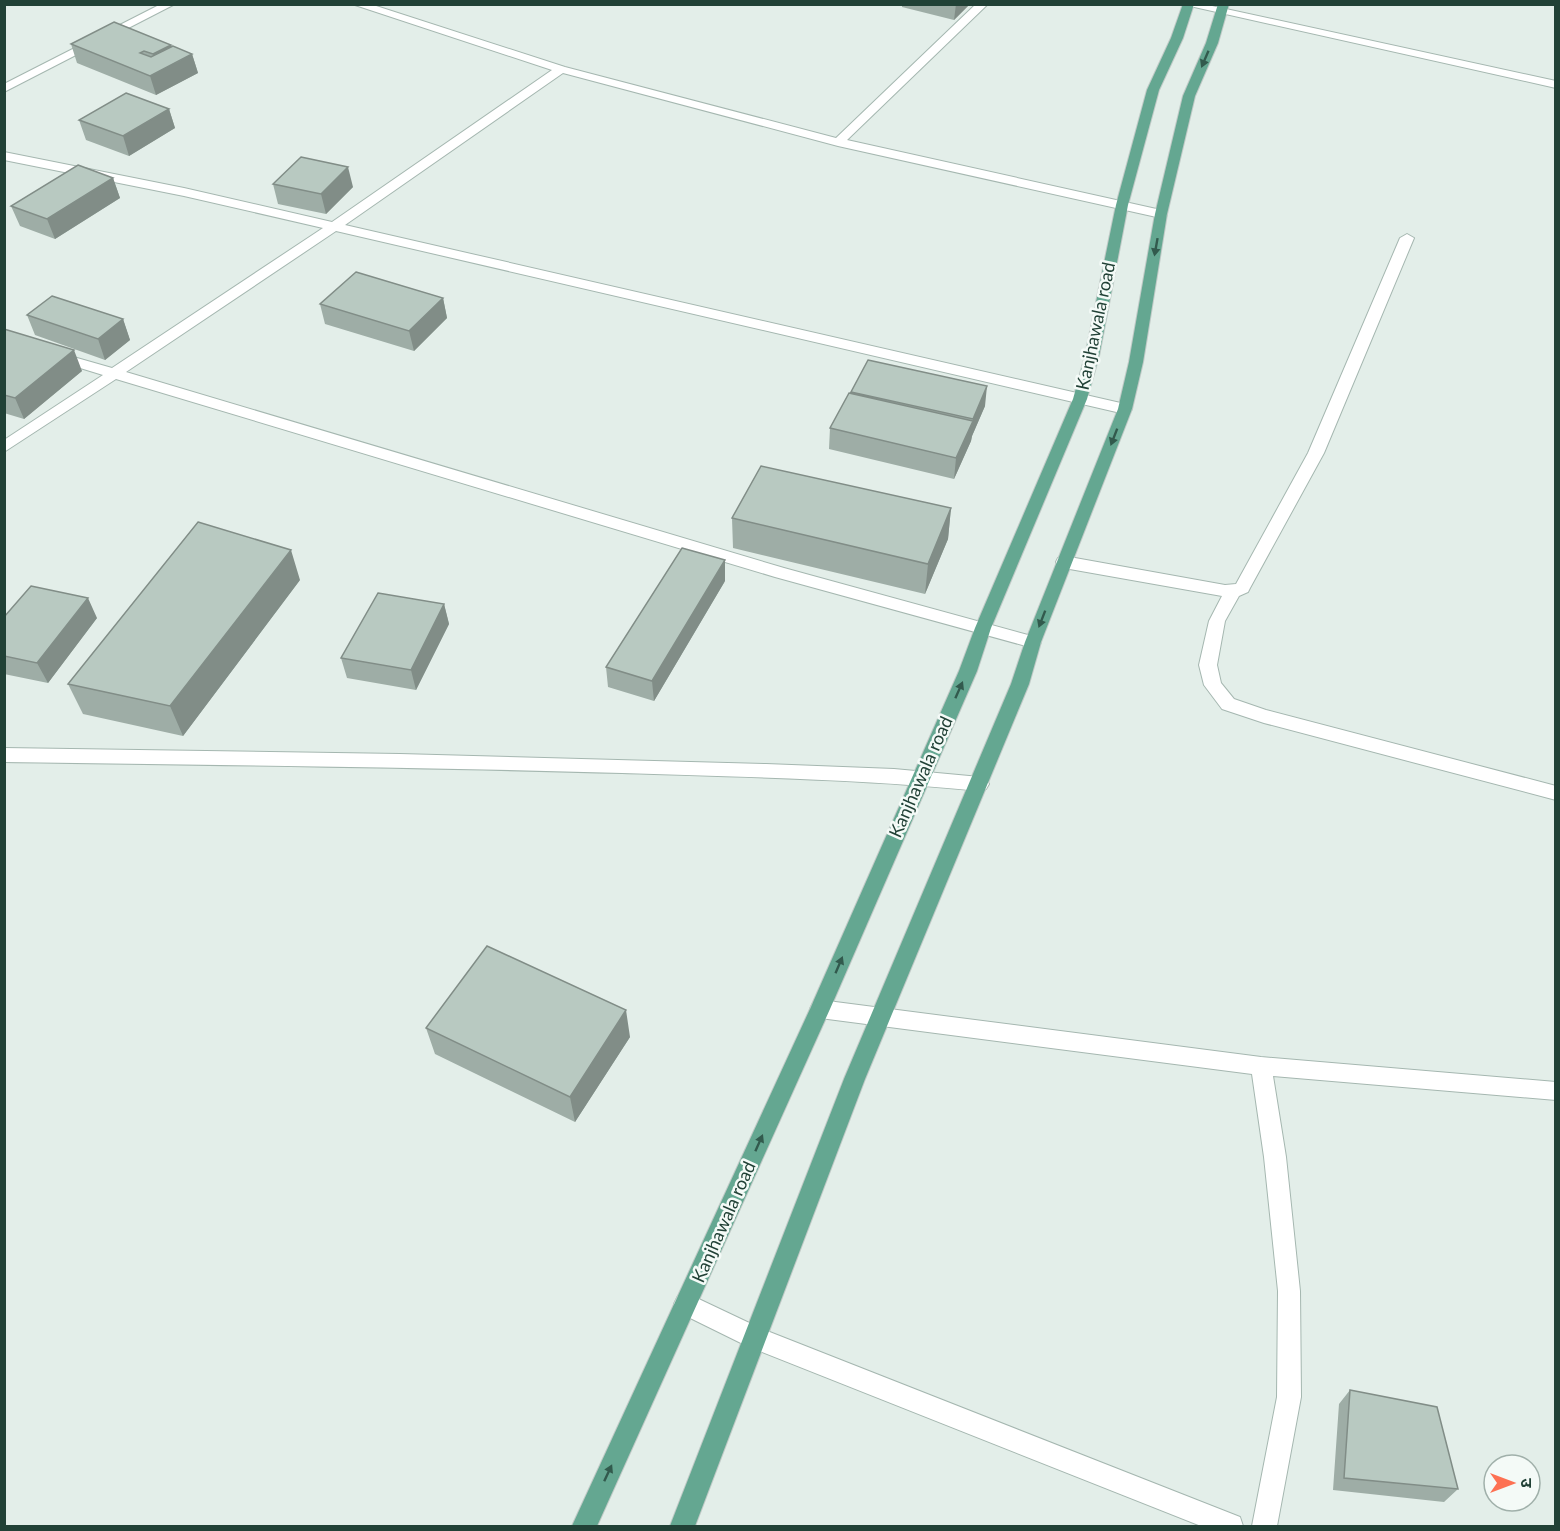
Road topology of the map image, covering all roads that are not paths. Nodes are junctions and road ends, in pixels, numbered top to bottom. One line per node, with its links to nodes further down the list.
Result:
1 (170, 4): 8 (street)
2 (357, 4): 6 (street)
3 (983, 4): 9 (street)
4 (1188, 5): 5 (street); 11 (main road, Kanjhawala road)
5 (1224, 9): 7 (street); 12 (main road, one-way to 12)
6 (561, 69): 9 (street); 13 (street)
7 (1556, 85)
8 (4, 89)
9 (838, 142): 11 (street)
10 (4, 156): 13 (street)
11 (1122, 205): 12 (street); 17 (main road, Kanjhawala road)
12 (1161, 214): 18 (main road, one-way to 18)
13 (332, 228): 16 (street); 17 (street)
14 (1407, 238): 21 (street)
15 (38, 351): 16 (street)
16 (117, 374): 19 (street); 22 (street)
17 (1080, 399): 18 (street); 22 (main road, Kanjhawala road)
18 (1125, 410): 20 (main road, one-way to 20)
19 (4, 447)
20 (1064, 562): 21 (street); 23 (main road, one-way to 23)
21 (1233, 592): 27 (street)
22 (983, 628): 23 (street); 25 (main road, Kanjhawala road, one-way to 22)
23 (1033, 642): 26 (main road)
24 (4, 755): 25 (street)
25 (920, 777): 26 (street); 28 (main road, Kanjhawala road, one-way to 25)
26 (980, 784): 29 (main road)
27 (1556, 793)
28 (820, 1008): 29 (street); 32 (main road, Kanjhawala road, one-way to 28)
29 (880, 1016): 30 (street); 33 (main road)
30 (1262, 1066): 31 (street); 37 (street)
31 (1556, 1091)
32 (687, 1304): 33 (street); 34 (main road, Kanjhawala road, one-way to 32)
33 (755, 1338): 35 (main road); 36 (street)
34 (584, 1527)
35 (682, 1527)
36 (1231, 1527)
37 (1264, 1527)

